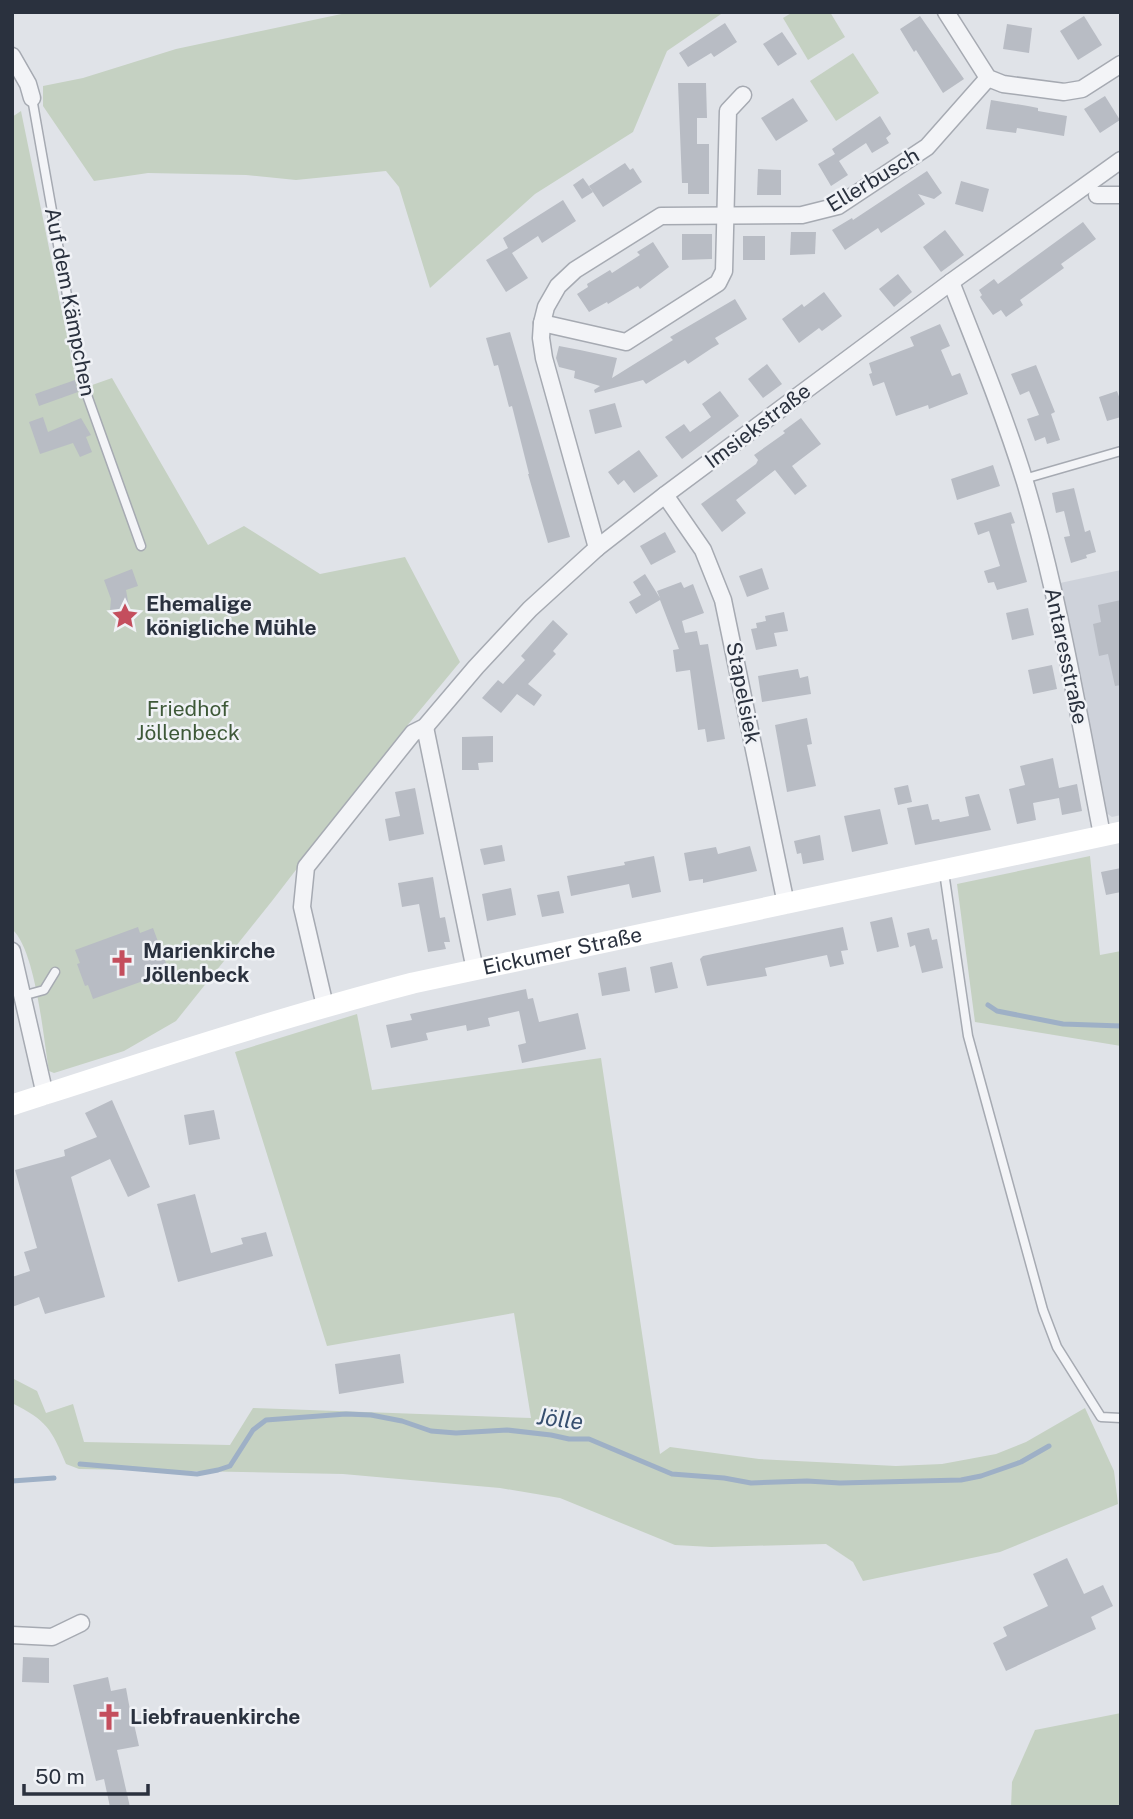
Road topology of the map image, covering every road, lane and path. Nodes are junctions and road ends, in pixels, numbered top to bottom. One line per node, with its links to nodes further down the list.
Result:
1 (946, 12): 4 (street)
2 (12, 56): 6 (street, Auf dem Kämpchen)
3 (1121, 64): 4 (street)
4 (988, 78): 10 (street, Ellerbusch)
5 (743, 95): 10 (street)
6 (32, 98): 16 (lane, Auf dem Kämpchen)
7 (1121, 160): 11 (street, Imsiekstraße)
8 (1097, 195): 9 (street)
9 (1121, 195)
10 (726, 215): 12 (street, Ellerbusch); 12 (street)
11 (951, 282): 14 (street, Antaresstraße); 15 (street, Imsiekstraße)
12 (542, 323): 17 (street, Ellerbusch)
13 (1121, 451): 14 (lane)
14 (1024, 479): 19 (street, Antaresstraße)
15 (665, 495): 17 (street, Imsiekstraße); 21 (street, Stapelsiek)
16 (141, 546)
17 (597, 548): 18 (street, Imsiekstraße)
18 (425, 727): 23 (street); 26 (street, Imsiekstraße)
19 (1112, 834): 20 (main road, Eickumer Straße)
20 (944, 870): 21 (main road, Eickumer Straße); 29 (lane)
21 (786, 904): 23 (main road, Eickumer Straße)
22 (12, 951): 25 (street)
23 (475, 970): 26 (main road, Eickumer Straße)
24 (55, 972): 25 (lane)
25 (22, 996): 27 (street)
26 (325, 1006): 27 (main road, Eickumer Straße)
27 (45, 1095): 28 (main road, Eickumer Straße)
28 (12, 1105)
29 (1121, 1418)
30 (81, 1623): 31 (street)
31 (12, 1635)

